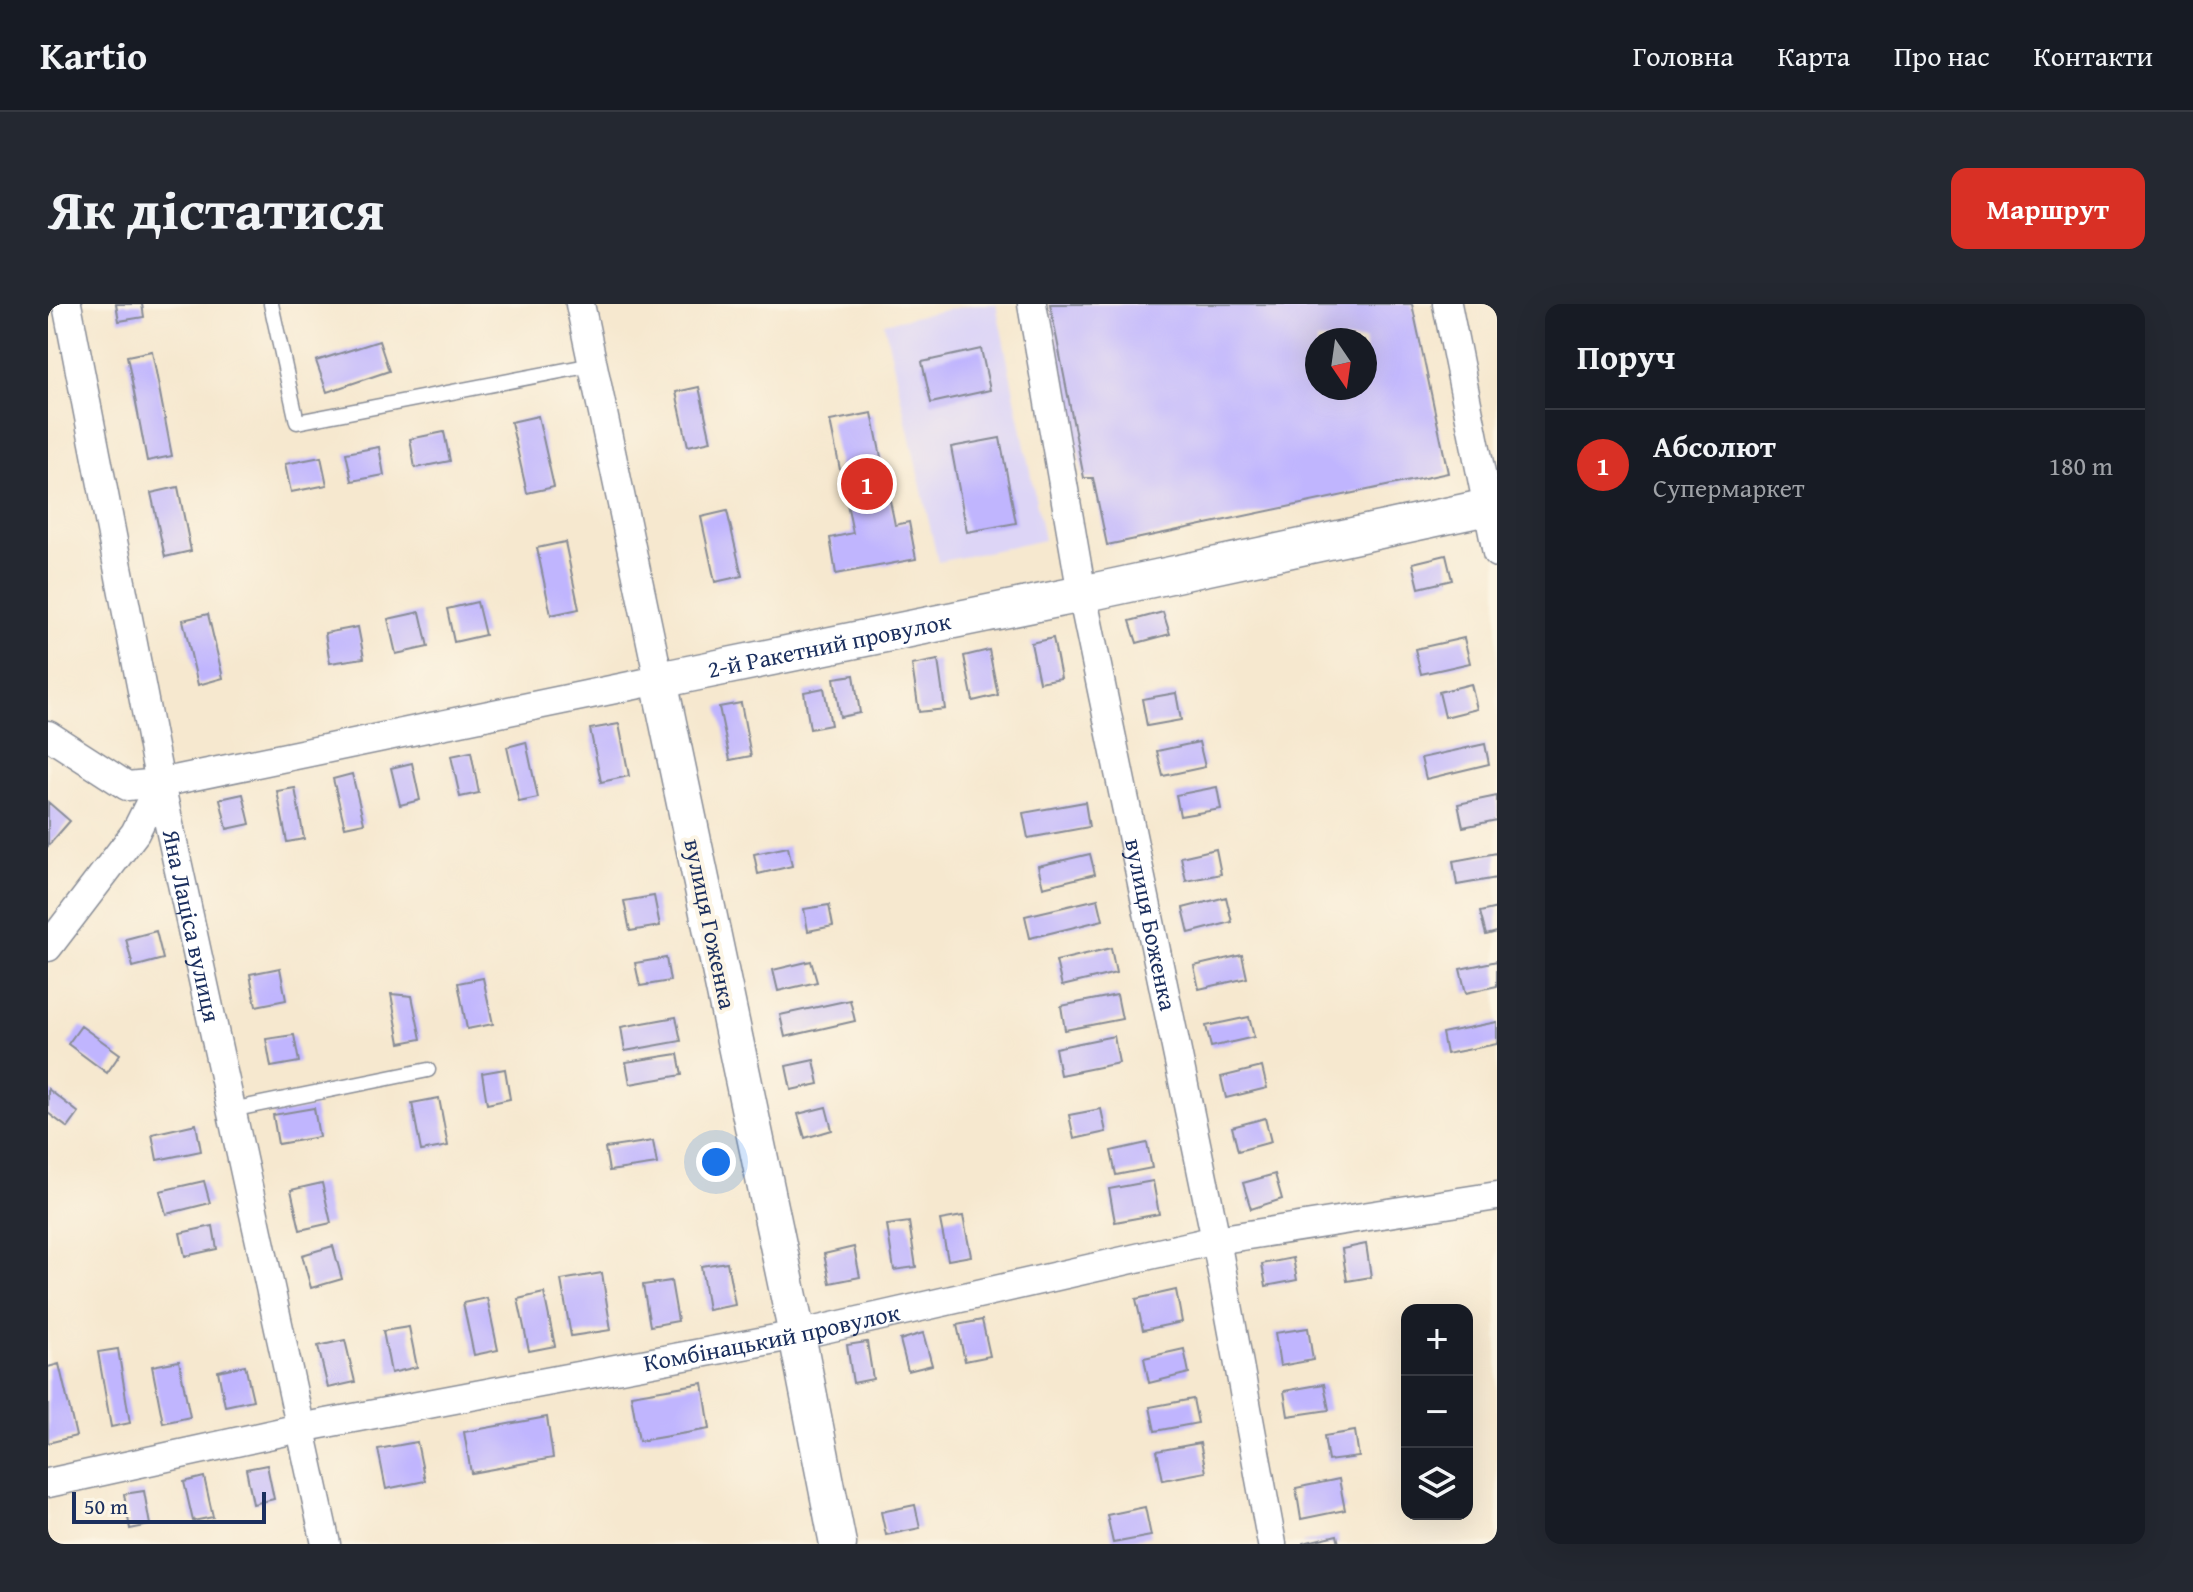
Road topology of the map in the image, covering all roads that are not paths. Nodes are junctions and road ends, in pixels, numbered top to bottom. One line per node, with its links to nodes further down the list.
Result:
1 (67, 304): 12 (street, Яна Лаціса вулиця)
2 (271, 304): 6 (lane)
3 (580, 304): 6 (street, вулиця Гоженка)
4 (1032, 304): 9 (street, вулиця Боженка)
5 (1447, 304): 7 (street)
6 (592, 365): 10 (street, вулиця Гоженка)
7 (1492, 506): 8 (street); 9 (street, 2-й Ракетний провулок)
8 (1497, 553)
9 (1082, 594): 10 (street, 2-й Ракетний провулок); 17 (street, вулиця Боженка)
10 (659, 680): 12 (street, 2-й Ракетний провулок); 18 (street, вулиця Гоженка)
11 (48, 735): 12 (street, 2-й Ракетний провулок)
12 (160, 783): 13 (street); 15 (street, Яна Лаціса вулиця)
13 (48, 947)
14 (428, 1070): 15 (lane)
15 (231, 1110): 19 (street, Яна Лаціса вулиця)
16 (1497, 1196): 17 (street, Комбінацький провулок)
17 (1216, 1240): 18 (street, Комбінацький провулок); 23 (street, вулиця Боженка)
18 (797, 1335): 19 (street, Комбінацький провулок); 22 (street, вулиця Гоженка)
19 (300, 1428): 20 (street, Комбінацький провулок); 21 (street, Яна Лаціса вулиця)
20 (48, 1483)
21 (326, 1544)
22 (838, 1544)
23 (1272, 1544)

